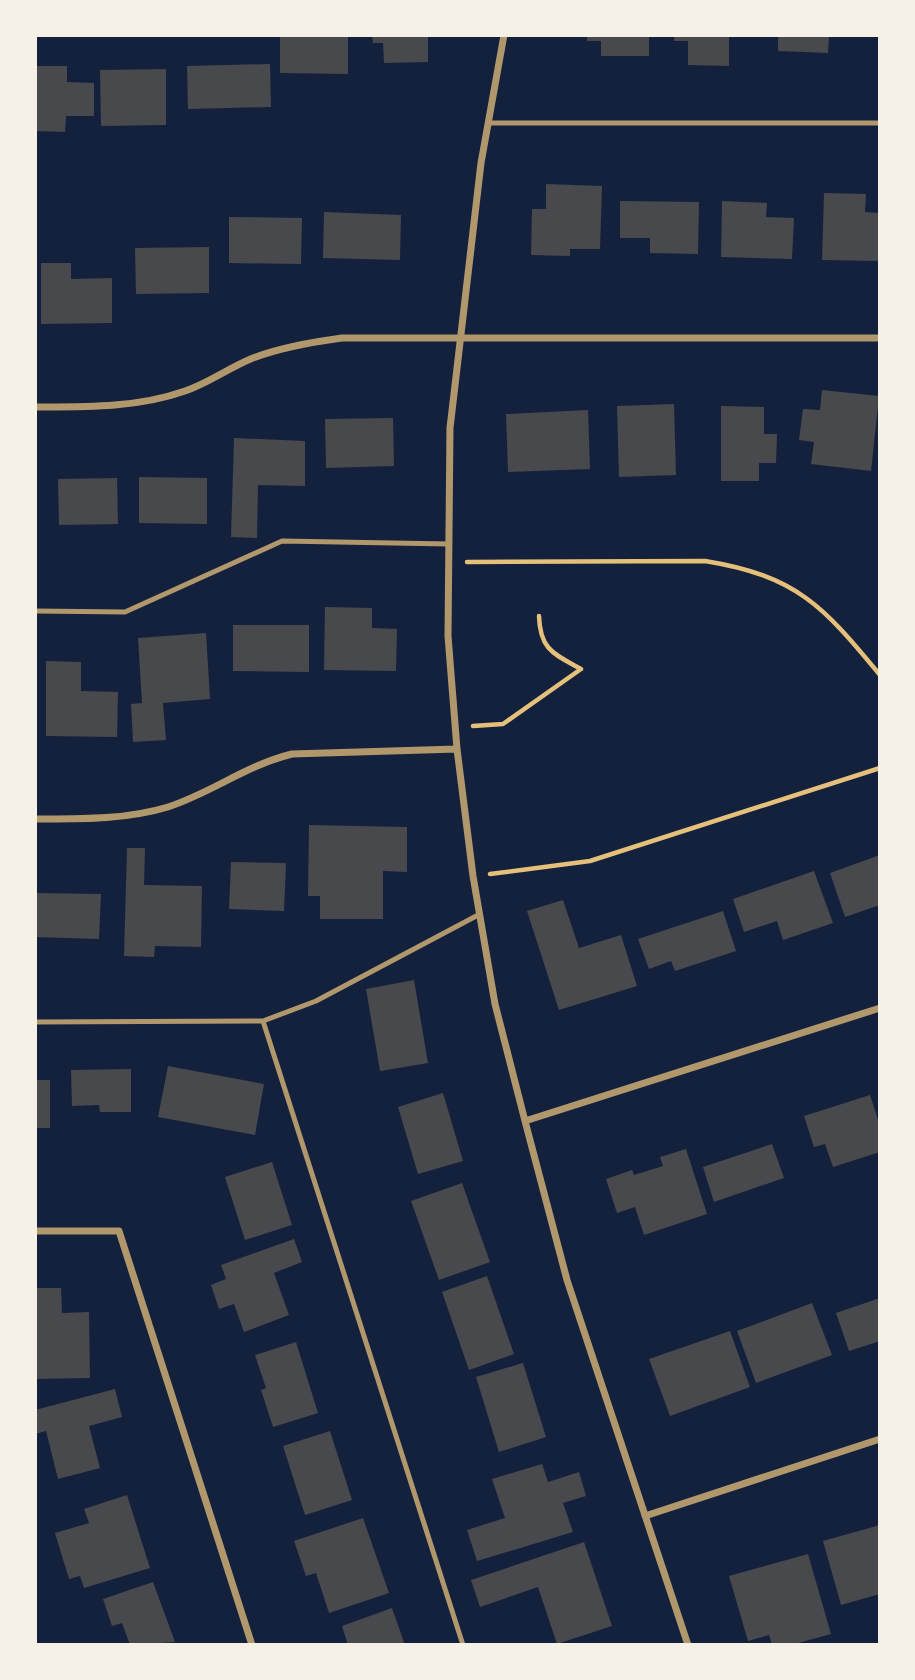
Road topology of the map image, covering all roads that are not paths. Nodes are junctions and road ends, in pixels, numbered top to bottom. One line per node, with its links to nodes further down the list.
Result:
1 (504, 35): 2 (street)
2 (489, 123): 3 (lane); 4 (street)
3 (880, 123)
4 (462, 337): 5 (street); 6 (street); 7 (street)
5 (880, 338)
6 (35, 407)
7 (449, 544): 8 (lane); 9 (street)
8 (35, 611)
9 (457, 749): 10 (street); 11 (street)
10 (35, 819)
11 (480, 914): 13 (lane); 15 (street)
12 (880, 1008): 15 (street)
13 (263, 1021): 14 (lane); 20 (lane)
14 (35, 1022)
15 (525, 1121): 18 (street)
16 (35, 1231): 19 (street)
17 (880, 1439): 18 (street)
18 (645, 1516): 21 (street)
19 (252, 1645)
20 (463, 1645)
21 (688, 1645)

